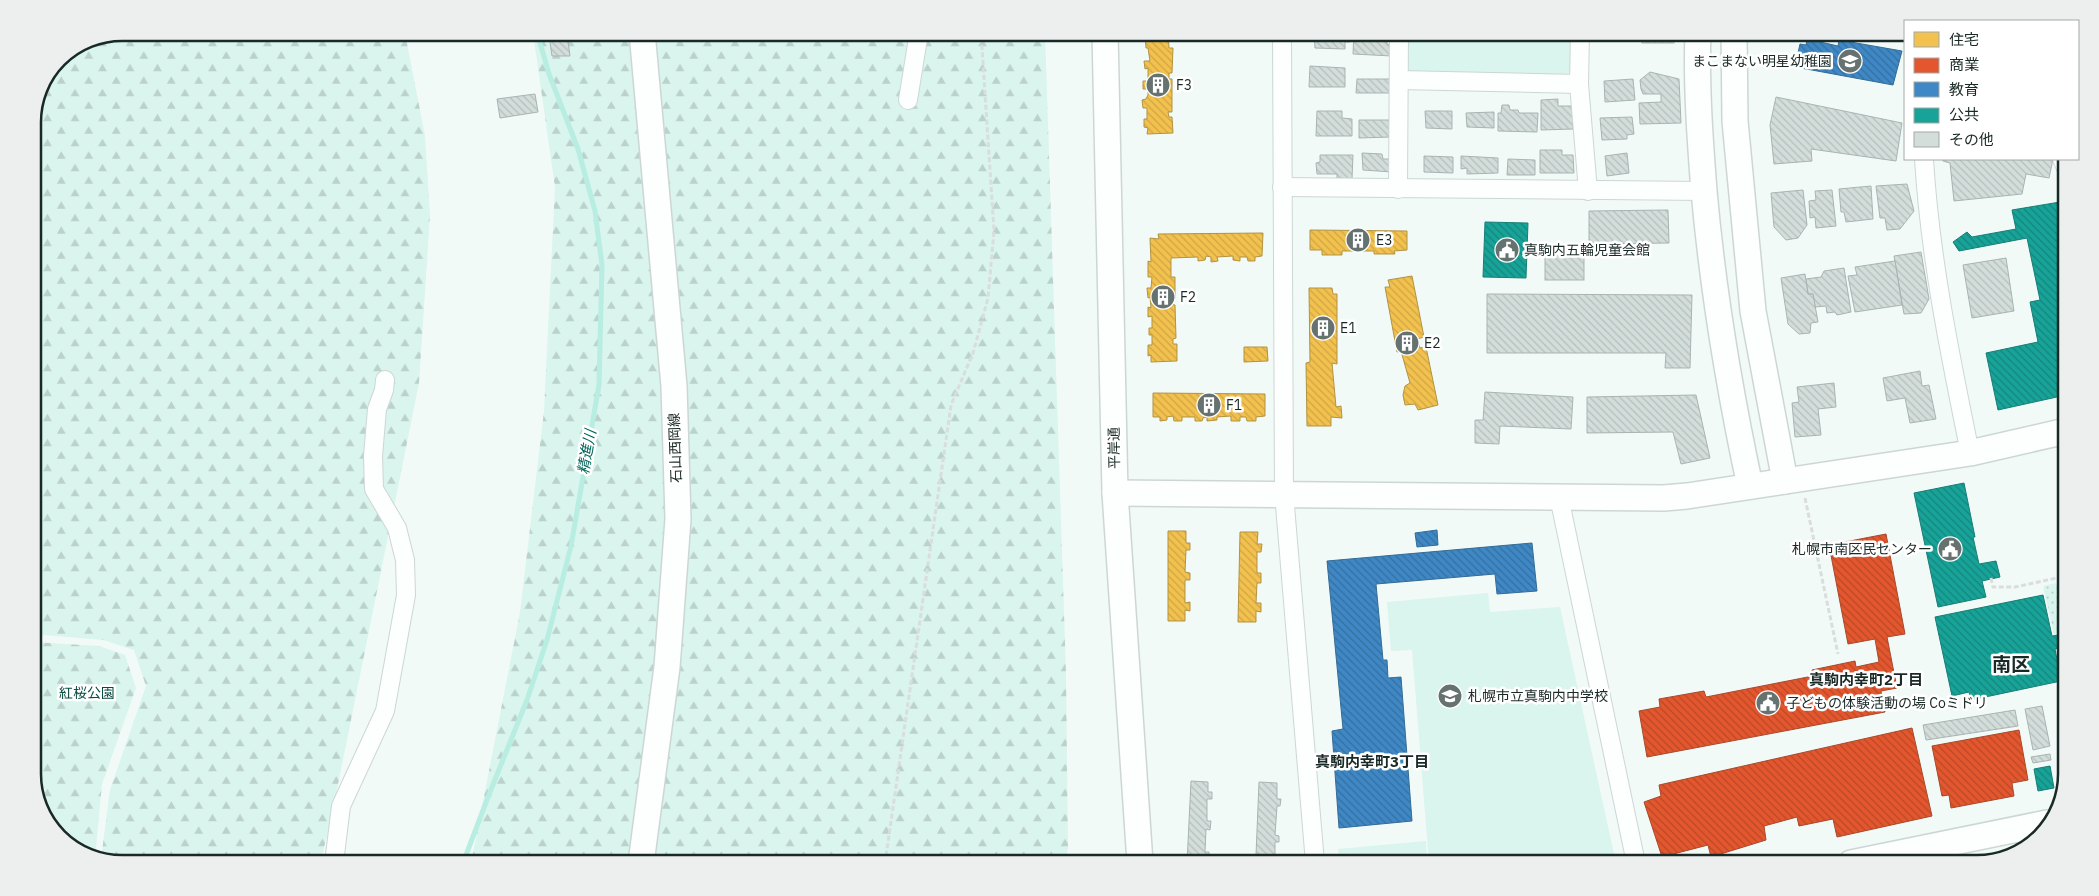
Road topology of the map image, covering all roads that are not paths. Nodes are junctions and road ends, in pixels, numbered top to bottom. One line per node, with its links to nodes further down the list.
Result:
1 (643, 41): 28 (street, 石山西岡線)
2 (918, 41): 11 (street)
3 (1105, 41): 22 (street, 平岸通)
4 (1282, 41): 13 (street)
5 (1399, 41): 9 (street)
6 (1580, 41): 10 (street)
7 (1698, 41): 16 (street)
8 (1734, 41): 20 (street)
9 (1399, 80): 10 (street); 14 (street)
10 (1579, 84): 15 (street)
11 (908, 100)
12 (1924, 160): 19 (street)
13 (1282, 187): 14 (street); 23 (street)
14 (1398, 189): 15 (street)
15 (1588, 191): 16 (street)
16 (1704, 191): 21 (street)
17 (384, 380): 27 (street)
18 (2058, 433): 19 (street)
19 (1970, 452): 20 (street)
20 (1785, 481): 21 (street)
21 (1750, 486): 24 (street)
22 (1115, 493): 23 (street); 29 (street, 平岸通)
23 (1284, 494): 24 (street); 30 (street)
24 (1559, 496): 31 (street)
25 (2034, 831): 26 (street)
26 (2015, 841): 32 (street)
27 (335, 855)
28 (643, 855)
29 (1139, 855)
30 (1314, 855)
31 (1634, 855)
32 (1915, 855)

